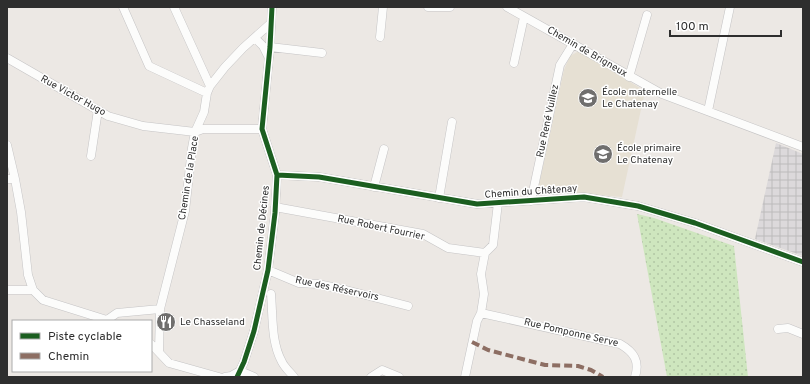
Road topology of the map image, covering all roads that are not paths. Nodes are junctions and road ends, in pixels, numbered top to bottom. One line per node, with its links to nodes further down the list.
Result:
1 (123, 7): 20 (street)
2 (174, 7): 20 (street)
3 (272, 7): 11 (street, Chemin de Décines)
4 (383, 7): 12 (street)
5 (428, 7): 6 (street)
6 (450, 7)
7 (507, 7): 10 (street, Chemin de Brigneux)
8 (730, 7): 22 (street)
9 (647, 14): 19 (street)
10 (524, 16): 14 (street, Chemin de Brigneux); 18 (street)
11 (271, 23): 13 (street); 15 (street, Chemin de Décines)
12 (380, 37)
13 (255, 38): 15 (street); 20 (street)
14 (573, 44): 19 (street, Chemin de Brigneux); 34 (street, Rue René Vuillez)
15 (269, 52): 16 (street); 24 (street, Chemin de Décines)
16 (322, 53)
17 (7, 58): 21 (street, Rue Victor Hugo)
18 (514, 63)
19 (629, 77): 22 (street, Chemin de Brigneux)
20 (208, 90): 25 (street, Chemin de la Place)
21 (98, 110): 25 (street, Rue Victor Hugo); 29 (street)
22 (708, 111): 27 (street, Chemin de Brigneux)
23 (452, 122): 33 (street)
24 (262, 129): 25 (street, Rue Victor Hugo); 30 (street, Chemin de Décines)
25 (195, 132): 44 (street, Chemin de la Place)
26 (7, 145): 31 (street)
27 (803, 147)
28 (384, 149): 32 (street)
29 (91, 156)
30 (277, 175): 32 (street, Chemin du Châtenay); 36 (street, Chemin de Décines)
31 (11, 179): 41 (street)
32 (374, 187): 33 (street, Chemin du Châtenay)
33 (439, 198): 35 (street, Chemin du Châtenay)
34 (531, 201): 35 (street, Chemin du Châtenay); 38 (street, Chemin du Châtenay)
35 (498, 203): 37 (street)
36 (275, 207): 37 (street, Rue Robert Fourrier); 39 (street, Chemin de Décines)
37 (485, 253): 45 (street)
38 (803, 262)
39 (268, 270): 43 (street, Rue des Réservoirs); 51 (street, Chemin de Décines)
40 (7, 290): 41 (street)
41 (33, 290): 46 (street)
42 (271, 294): 54 (street)
43 (408, 306)
44 (160, 309): 46 (street); 50 (street, Chemin de la Place)
45 (482, 313): 57 (street); 58 (street, Rue Pomponne Serve)
46 (108, 320)
47 (778, 329): 48 (street)
48 (803, 334)
49 (152, 345): 50 (street)
50 (159, 351): 52 (street)
51 (238, 374): 52 (street); 53 (street)
52 (222, 377)
53 (254, 377)
54 (294, 377)
55 (371, 377): 56 (street)
56 (399, 377)
57 (465, 377)
58 (635, 377)

